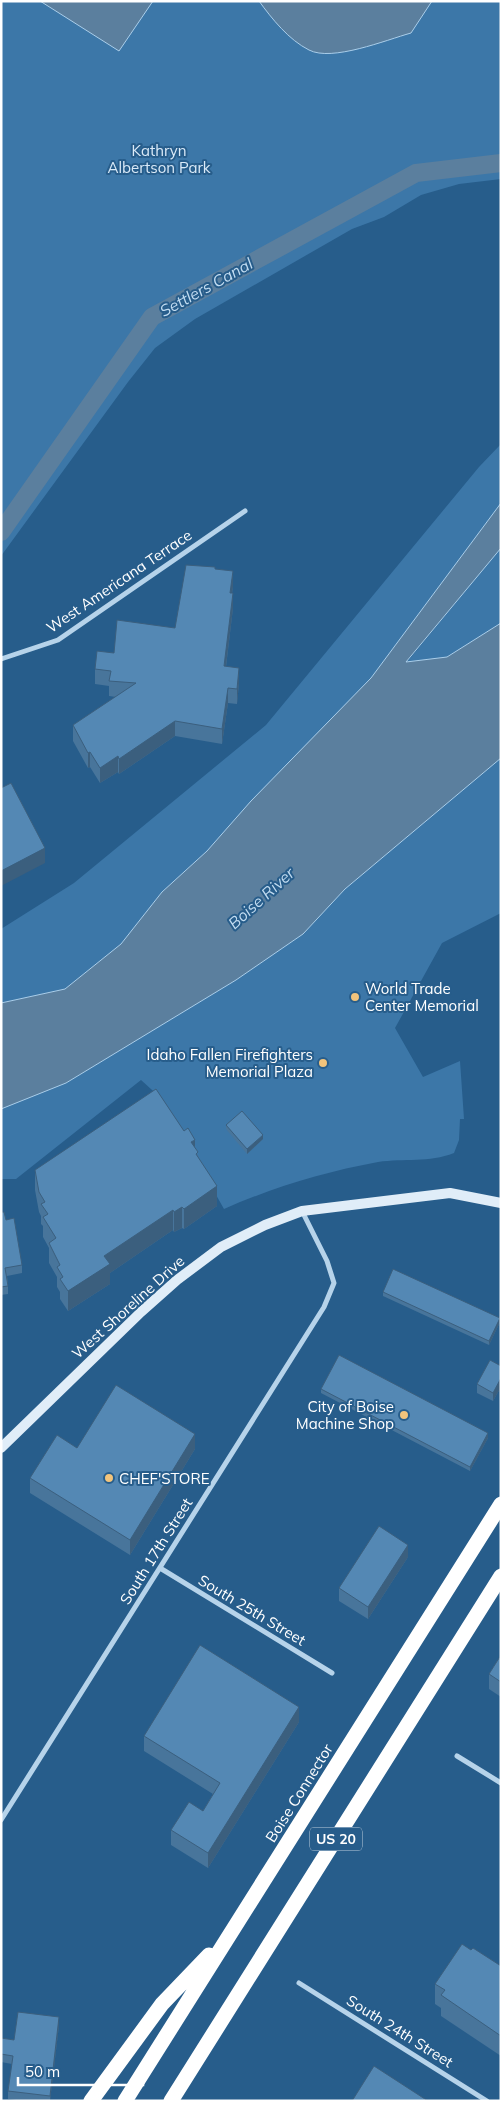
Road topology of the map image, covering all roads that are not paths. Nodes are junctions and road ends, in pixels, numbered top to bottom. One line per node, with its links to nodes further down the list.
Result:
1 (245, 511): 2 (street, West Americana Terrace)
2 (1, 659)
3 (501, 1204): 4 (main road, West Shoreline Drive)
4 (302, 1211): 5 (main road, West Shoreline Drive); 7 (street, South 17th Street)
5 (1, 1448)
6 (501, 1504): 13 (highway, Boise Connector / US 20)
7 (160, 1568): 9 (street, South 25th Street); 12 (street, South 17th Street)
8 (501, 1576): 17 (highway, US 20)
9 (332, 1673)
10 (457, 1756): 11 (street)
11 (501, 1783)
12 (1, 1820)
13 (231, 1932): 15 (highway); 16 (highway, Boise Connector / US 20)
14 (299, 1982): 18 (street, South 24th Street)
15 (91, 2101)
16 (125, 2101)
17 (172, 2101)
18 (487, 2101)

